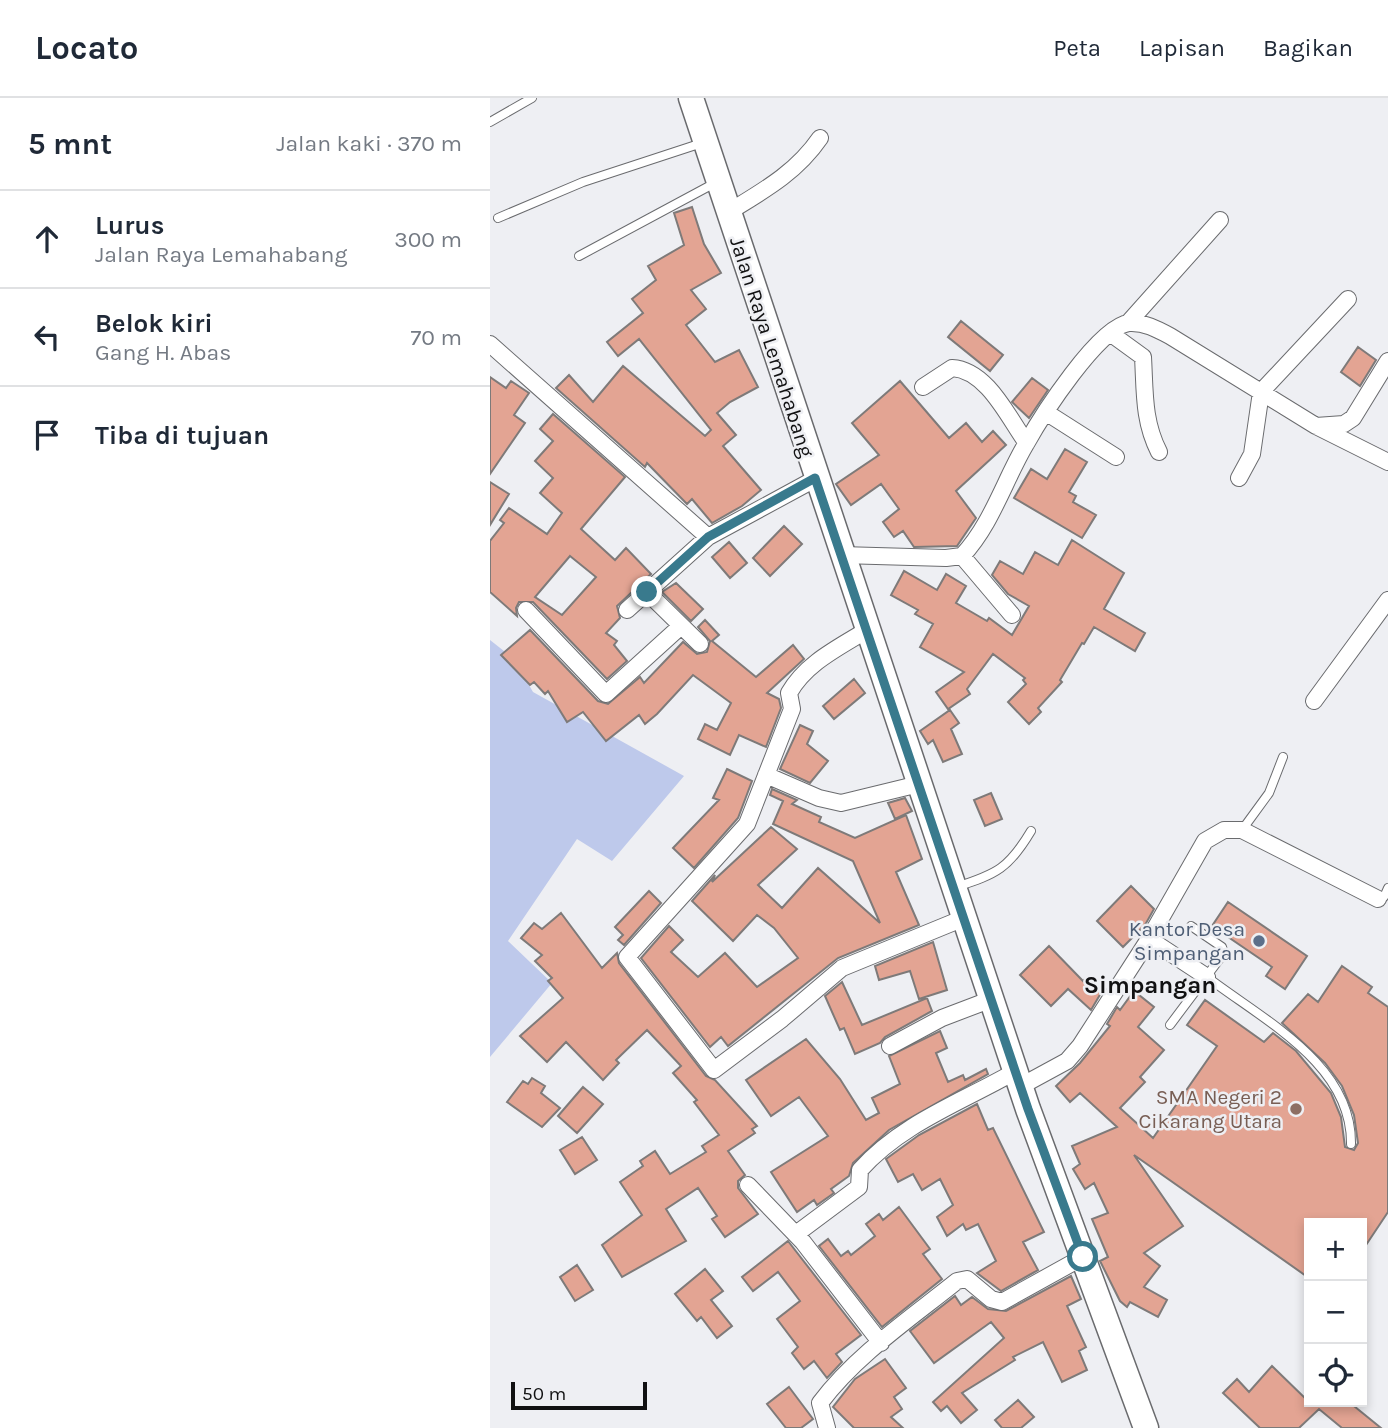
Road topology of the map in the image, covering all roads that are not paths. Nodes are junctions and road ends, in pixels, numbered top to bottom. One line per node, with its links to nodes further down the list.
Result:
1 (533, 98): 3 (lane)
2 (691, 98): 5 (main road, Jalan Raya Lemahabang)
3 (490, 122)
4 (820, 138): 7 (street)
5 (705, 142): 6 (main road, Jalan Raya Lemahabang); 8 (lane)
6 (718, 182): 7 (main road, Jalan Raya Lemahabang); 10 (lane)
7 (727, 213): 24 (main road, Jalan Raya Lemahabang)
8 (498, 218)
9 (1220, 220): 12 (street)
10 (579, 256)
11 (1348, 299): 17 (street)
12 (1128, 323): 13 (street); 17 (street)
13 (1110, 333): 18 (street); 21 (street)
14 (490, 344): 26 (street)
15 (1388, 360): 19 (street)
16 (923, 387): 20 (street)
17 (1261, 392): 19 (street); 25 (street)
18 (1047, 413): 20 (street); 22 (street)
19 (1316, 426): 23 (street)
20 (1026, 442): 28 (street)
21 (1159, 452)
22 (1116, 457)
23 (1388, 462)
24 (815, 478): 26 (street); 27 (main road, Jalan Raya Lemahabang)
25 (1239, 478)
26 (708, 537): 29 (street)
27 (841, 555): 28 (street); 35 (main road, Jalan Raya Lemahabang)
28 (962, 556): 33 (street)
29 (647, 592): 32 (street); 34 (street)
30 (1388, 600): 37 (street)
31 (526, 610): 34 (street)
32 (627, 610)
33 (1012, 615)
34 (681, 626): 36 (street)
35 (867, 630): 39 (street); 40 (main road, Jalan Raya Lemahabang)
36 (699, 644)
37 (1314, 701)
38 (1283, 757): 41 (lane)
39 (766, 775): 40 (street); 45 (street)
40 (919, 784): 43 (main road, Jalan Raya Lemahabang)
41 (1242, 830): 44 (street); 47 (street)
42 (1031, 831): 43 (lane)
43 (954, 888): 45 (main road, Jalan Raya Lemahabang)
44 (1384, 896)
45 (964, 918): 49 (main road, Jalan Raya Lemahabang)
46 (1191, 926): 48 (lane)
47 (1149, 939): 48 (street); 52 (street)
48 (1207, 977): 50 (lane); 53 (lane)
49 (992, 999): 51 (street); 52 (main road, Jalan Raya Lemahabang)
50 (1170, 1025)
51 (890, 1046)
52 (1018, 1079): 55 (street); 56 (main road, Jalan Raya Lemahabang)
53 (1351, 1144)
54 (748, 1185): 55 (street)
55 (796, 1234): 57 (street)
56 (1083, 1257): 57 (street); 59 (main road, Jalan Raya Lemahabang)
57 (881, 1343): 58 (street)
58 (827, 1428)
59 (1146, 1428)

